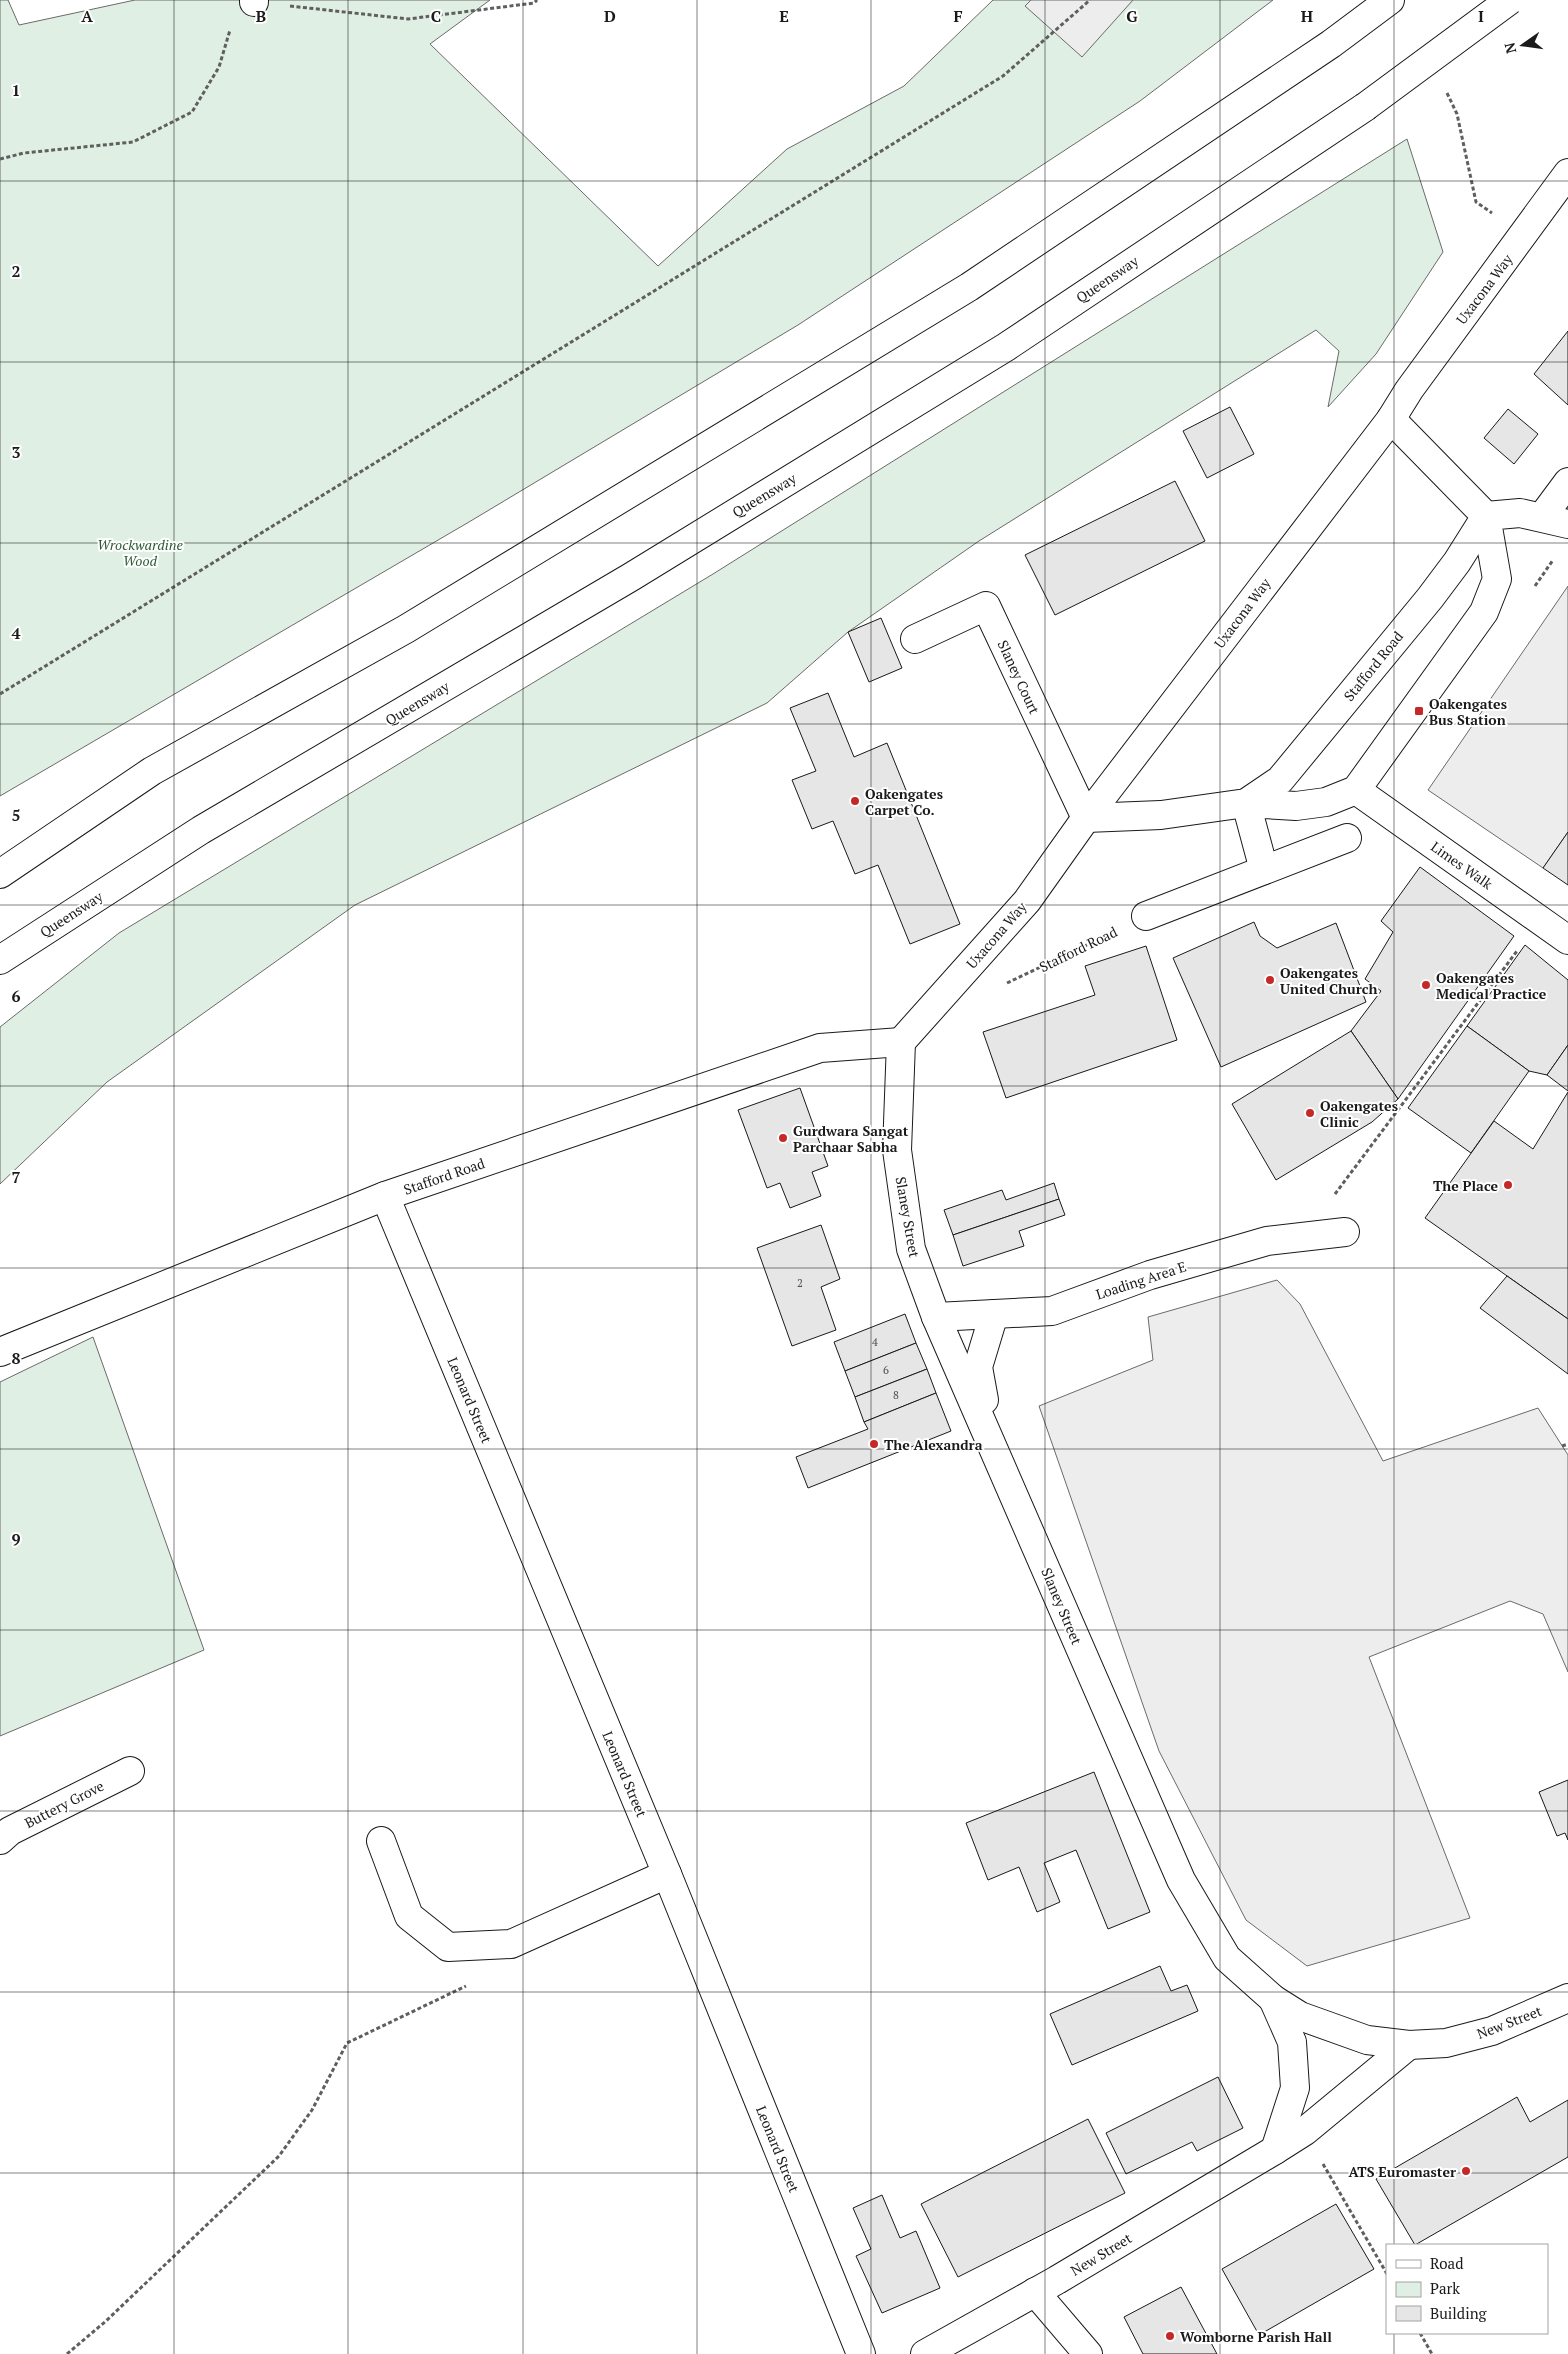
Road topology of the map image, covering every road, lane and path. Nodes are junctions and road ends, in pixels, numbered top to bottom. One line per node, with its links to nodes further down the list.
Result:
1 (536, 0): 5 (path)
2 (1090, 0): 16 (path)
3 (1390, 0): 22 (main road)
4 (1510, 0): 26 (main road, Queensway, bridge)
5 (254, 1): 7 (path)
6 (1457, 114): 9 (path)
7 (0, 159)
8 (1568, 173): 9 (main road, Uxacona Way)
9 (1524, 235): 10 (main road, Uxacona Way)
10 (1391, 419): 12 (main road); 19 (main road, Uxacona Way)
11 (1568, 482): 13 (main road)
12 (1486, 516): 13 (main road); 17 (main road); 18 (main road, Stafford Road)
13 (1542, 517): 14 (main road)
14 (1568, 524)
15 (915, 639): 19 (main road, Slaney Court)
16 (0, 694)
17 (1356, 790): 18 (main road); 24 (main road, Limes Walk)
18 (1246, 803): 19 (main road, Stafford Road); 21 (main road)
19 (1086, 818): 28 (main road, Uxacona Way)
20 (1347, 838): 21 (main road)
21 (1264, 870): 23 (main road)
22 (0, 874)
23 (1146, 916): 27 (path, Stafford Road)
24 (1540, 920): 25 (main road, Limes Walk); 31 (path)
25 (1568, 940)
26 (0, 960)
27 (1006, 984)
28 (901, 1042): 29 (main road, Stafford Road); 33 (main road, Slaney Street)
29 (385, 1196): 34 (main road, Stafford Road); 41 (main road, Leonard Street)
30 (1345, 1232): 31 (main road, Loading Area E)
31 (1298, 1237): 32 (main road, Loading Area E)
32 (994, 1314): 33 (main road, Loading Area E); 35 (main road)
33 (936, 1317): 35 (main road, Slaney Street)
34 (0, 1352)
35 (990, 1438): 44 (main road, Slaney Street)
36 (1568, 1444): 37 (path)
37 (1562, 1446)
38 (130, 1771): 39 (main road, Buttery Grove)
39 (0, 1840)
40 (381, 1841): 41 (main road)
41 (667, 1874): 52 (main road, Leonard Street)
42 (469, 1984): 51 (path)
43 (1568, 1998): 45 (main road, New Street)
44 (1273, 1999): 45 (main road, Slaney Street); 47 (main road)
45 (1409, 2044): 46 (main road, New Street)
46 (1304, 2131): 47 (main road, New Street); 48 (path)
47 (1275, 2150): 49 (main road, New Street)
48 (1386, 2272)
49 (1035, 2292): 53 (main road, New Street); 54 (main road)
50 (1421, 2334): 55 (path)
51 (67, 2354)
52 (861, 2354)
53 (925, 2354)
54 (1088, 2354)
55 (1432, 2354)

